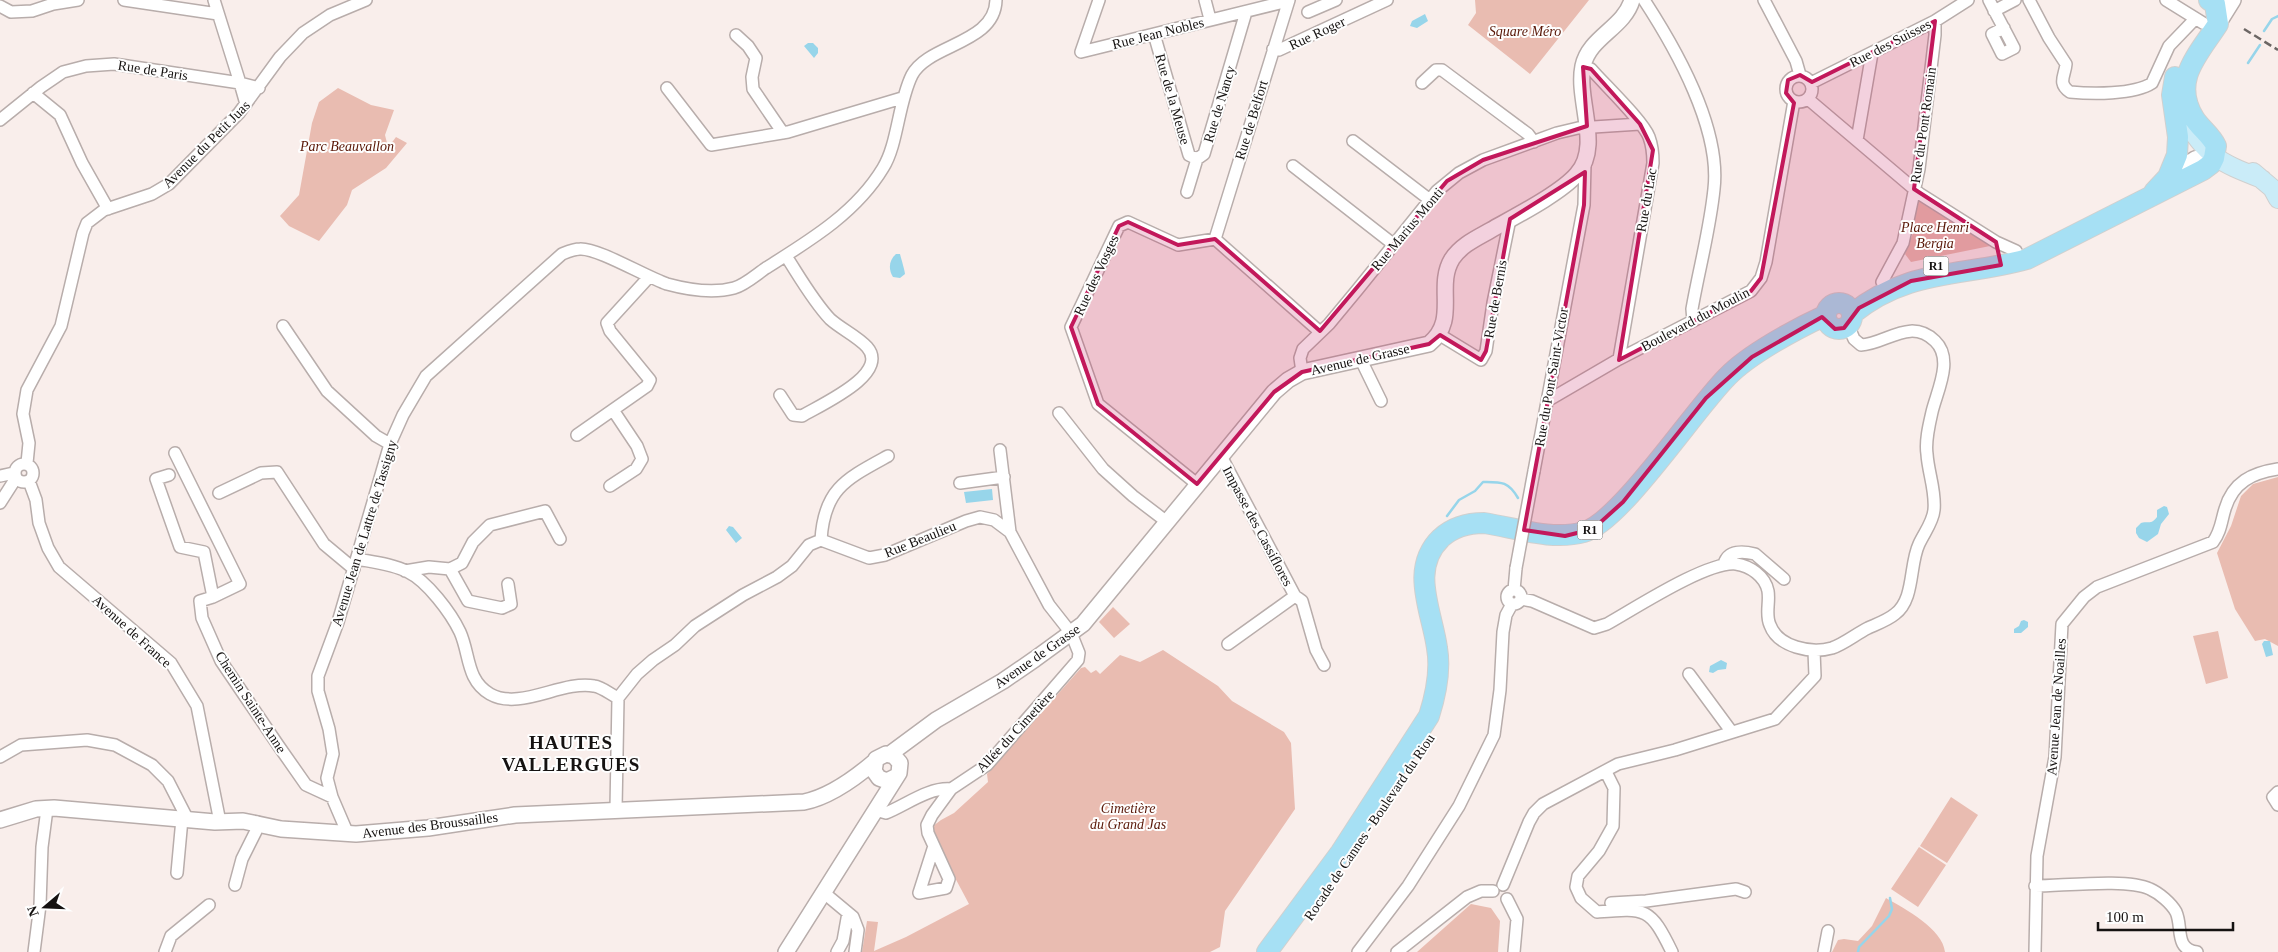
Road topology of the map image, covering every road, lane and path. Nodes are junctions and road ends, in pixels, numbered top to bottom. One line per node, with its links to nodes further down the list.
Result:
1 (78, 0): 21 (street)
2 (124, 0): 26 (street)
3 (214, 0): 26 (street)
4 (366, 0): 20 (street, Avenue du Petit Juas)
5 (996, 0): 43 (street, Avenue Jean de Lattre de Tassigny)
6 (1099, 0): 30 (street, Rue Jean Nobles)
7 (1205, 0): 27 (street)
8 (1336, 0): 25 (street)
9 (1387, 0): 19 (street, Rue Roger)
10 (1632, 0): 34 (street)
11 (1644, 0): 73 (street)
12 (1764, 0): 35 (street)
13 (1968, 0): 28 (street, Rue des Suisses)
14 (1989, 0): 23 (street)
15 (2014, 0): 23 (street)
16 (2029, 0): 22 (street)
17 (2166, 0): 22 (street)
18 (1289, 1): 24 (street, Rue Jean Nobles); 32 (street, Rue de Belfort)
19 (1367, 4): 32 (street, Rue Roger)
20 (338, 5): 40 (street, Avenue du Petit Juas)
21 (0, 6)
22 (2212, 8): 39 (highway, R1); 54 (highway)
23 (1994, 11): 29 (street)
24 (1246, 12): 27 (street, Rue Jean Nobles); 55 (street, Rue de Nancy)
25 (1308, 12)
26 (218, 14): 36 (street)
27 (1210, 19): 30 (street, Rue Jean Nobles)
28 (1935, 21): 33 (street, Rue des Suisses); 59 (street, Rue du Pont Romain)
29 (2004, 28)
30 (1154, 34): 55 (street, Rue de la Meuse)
31 (736, 35): 50 (street)
32 (1273, 49): 66 (street, Rue de Belfort)
33 (1872, 53): 38 (street, Rue des Suisses); 51 (street)
34 (1583, 66): 48 (street, Rue du Lac); 49 (street)
35 (1800, 75): 38 (street); 45 (street)
36 (240, 83): 40 (street, Rue de Paris); 42 (street, Rue de Paris); 46 (street)
37 (1422, 83): 53 (street)
38 (1811, 83): 44 (street)
39 (2174, 87): 54 (main road); 58 (highway, R1)
40 (259, 88): 46 (street, Avenue du Petit Juas)
41 (667, 88): 50 (street)
42 (32, 93): 47 (street, Rue de Paris); 64 (street)
43 (902, 98): 50 (street); 69 (street, Avenue Jean de Lattre de Tassigny)
44 (1808, 99): 45 (street); 51 (street)
45 (1794, 102): 73 (street, Boulevard du Moulin)
46 (246, 104): 64 (street, Avenue du Petit Juas)
47 (0, 120)
48 (1640, 124): 49 (street, Rue Marius Monti); 78 (street, Rue du Lac)
49 (1587, 128): 53 (street, Rue Marius Monti); 56 (street)
50 (784, 133)
51 (1857, 140): 59 (street)
52 (1353, 141): 63 (street)
53 (1534, 142): 63 (street, Rue Marius Monti)
54 (2213, 151): 58 (street); 61 (highway, R1); 62 (main road)
55 (1197, 159): 60 (street, Rue de Nancy)
56 (1585, 163): 65 (street); 82 (street, Rue du Pont Saint-Victor)
57 (1293, 166): 67 (street)
58 (2168, 178): 61 (highway, R1)
59 (1914, 189): 68 (street); 71 (street, Rue du Pont Romain)
60 (1187, 192)
61 (2153, 194): 68 (highway, Rocade de Cannes - Boulevard du Riou / R1)
62 (2278, 198)
63 (1430, 200): 67 (street, Rue Marius Monti)
64 (108, 209): 91 (street, Avenue du Petit Juas)
65 (1510, 219): 76 (street); 76 (street, Rue de Bernis)
66 (1215, 239): 75 (street); 99 (street, Rue des Vosges)
67 (1393, 244): 75 (street, Rue Marius Monti)
68 (2003, 253): 71 (highway, Rocade de Cannes - Boulevard du Riou / R1); 72 (highway, Rocade de Cannes - Boulevard du Riou / R1)
69 (786, 256): 70 (street, Avenue Jean de Lattre de Tassigny); 80 (street)
70 (648, 277): 83 (street); 86 (street, Avenue Jean de Lattre de Tassigny)
71 (1882, 282): 72 (highway, Rocade de Cannes - Boulevard du Riou / R1)
72 (1838, 315): 118 (street); 155 (highway, Rocade de Cannes - Boulevard du Riou / R1); 156 (highway, Rocade de Cannes - Boulevard du Riou / R1)
73 (1692, 321): 78 (street, Boulevard du Moulin)
74 (283, 326): 86 (street)
75 (1320, 332): 79 (street, Rue Marius Monti)
76 (1440, 335): 77 (street, Avenue de Grasse)
77 (1361, 360): 79 (street, Avenue de Grasse); 81 (street)
78 (1619, 360): 82 (street, Boulevard du Moulin)
79 (1302, 372): 90 (street, Avenue de Grasse)
80 (780, 395)
81 (1381, 401)
82 (1547, 401): 115 (street, Rue du Pont Saint-Victor, bridge)
83 (613, 410): 85 (street); 100 (street)
84 (1059, 414): 103 (street)
85 (577, 435)
86 (390, 444): 107 (street, Avenue Jean de Lattre de Tassigny)
87 (1000, 450): 96 (street)
88 (175, 453): 114 (street, Chemin Sainte-Anne)
89 (888, 456): 106 (street)
90 (1221, 456): 99 (street, Avenue de Grasse); 113 (street, Impasse des Cassiflores)
91 (27, 464): 95 (street); 97 (street)
92 (2278, 469): 142 (street, Avenue Jean de Noailles)
93 (169, 475): 114 (street)
94 (0, 476): 95 (street)
95 (15, 476): 97 (street); 102 (street)
96 (1004, 478): 98 (street); 104 (street)
97 (29, 481): 136 (street, Avenue de France)
98 (960, 483)
99 (1197, 484): 103 (street, Avenue de Grasse)
100 (610, 486)
101 (219, 493): 107 (street)
102 (0, 503)
103 (1167, 522): 116 (street, Avenue de Grasse)
104 (1010, 532): 106 (street, Rue Beaulieu); 116 (street, Rue Beaulieu)
105 (560, 539): 109 (street)
106 (821, 540): 121 (street)
107 (355, 564): 110 (street); 129 (street, Avenue Jean de Lattre de Tassigny)
108 (1724, 564): 111 (street); 115 (street); 118 (street)
109 (450, 569): 110 (street); 112 (street)
110 (406, 571): 121 (street)
111 (1784, 579)
112 (508, 584)
113 (1295, 596): 117 (street, Impasse des Cassiflores); 119 (street, Impasse des Cassiflores)
114 (213, 597): 129 (street, Chemin Sainte-Anne)
115 (1516, 598): 157 (street, Rue du Pont Saint-Victor)
116 (1071, 633): 122 (street, Avenue de Grasse); 127 (street, Allée du Cimetière)
117 (1228, 644)
118 (1814, 651): 123 (street)
119 (1324, 665)
120 (1689, 674): 123 (street)
121 (618, 698): 133 (street)
122 (922, 731): 125 (street, Avenue de Grasse); 125 (street)
123 (1730, 731): 126 (street)
124 (0, 757): 135 (street)
125 (886, 772): 131 (street, Avenue de Grasse); 133 (street, Avenue des Broussailles)
126 (1606, 772): 143 (street); 147 (street)
127 (951, 789): 131 (street); 139 (street, Allée du Cimetière)
128 (2278, 792): 130 (street)
129 (332, 797): 138 (street, Avenue Jean de Lattre de Tassigny)
130 (2278, 805)
131 (878, 806): 144 (street, Avenue de Grasse)
132 (47, 809): 134 (street, Avenue des Broussailles); 135 (street, Avenue des Broussailles); 150 (street)
133 (616, 809): 138 (street, Avenue des Broussailles)
134 (0, 820)
135 (185, 820): 136 (street, Avenue des Broussailles); 140 (street)
136 (220, 822): 137 (street, Avenue des Broussailles)
137 (257, 822): 138 (street, Avenue des Broussailles); 141 (street)
138 (347, 832)
139 (934, 846)
140 (177, 872)
141 (235, 885)
142 (2035, 886): 162 (street, Avenue Jean de Noailles); 163 (street)
143 (1498, 888): 158 (street); 159 (street)
144 (823, 892): 148 (street); 152 (street, Avenue de Grasse)
145 (1746, 892): 147 (street)
146 (209, 905): 151 (street)
147 (1589, 906): 160 (street)
148 (848, 913): 153 (street); 154 (street)
149 (1828, 931): 161 (street)
150 (34, 952)
151 (165, 952)
152 (786, 952)
153 (837, 952)
154 (855, 952)
155 (1267, 952)
156 (1281, 952)
157 (1358, 952)
158 (1397, 952)
159 (1514, 952)
160 (1672, 952)
161 (1824, 952)
162 (2035, 952)
163 (2197, 952)

